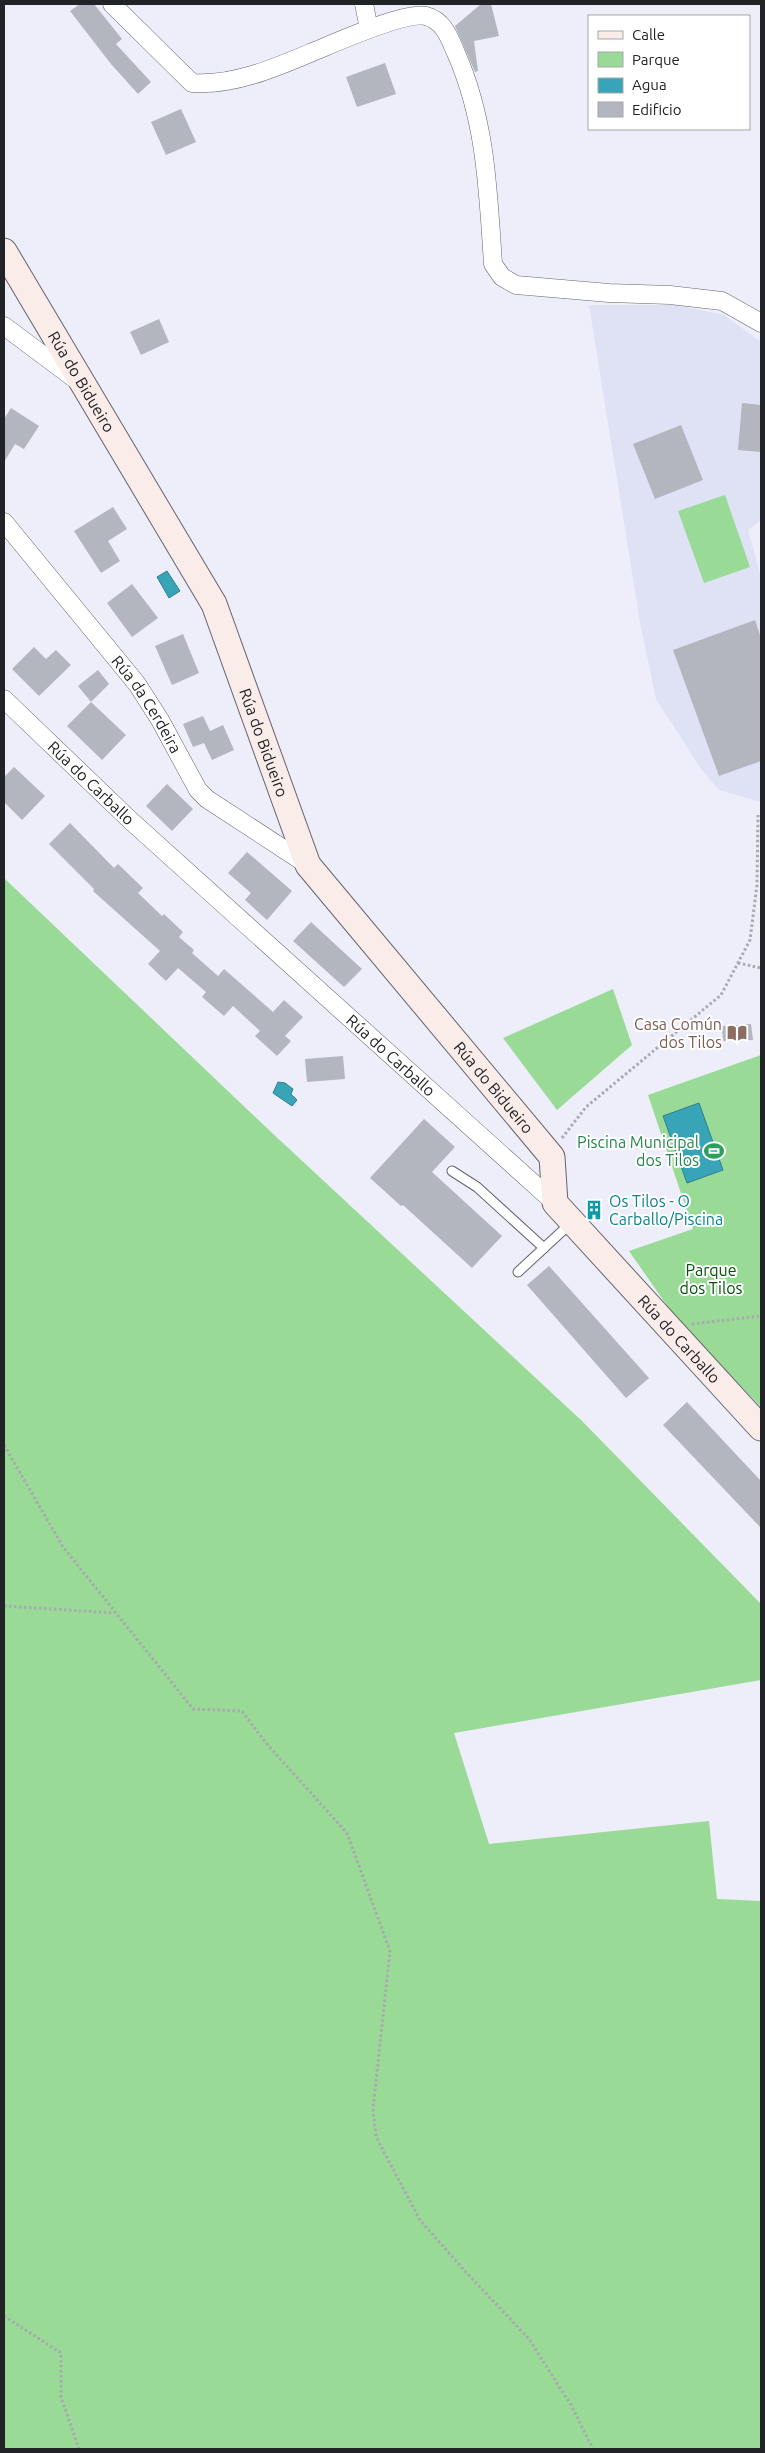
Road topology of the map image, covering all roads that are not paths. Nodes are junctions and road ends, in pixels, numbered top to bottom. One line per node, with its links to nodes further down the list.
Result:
1 (112, 4): 3 (street)
2 (364, 4): 3 (street)
3 (369, 29): 5 (street)
4 (4, 251): 7 (street, Rúa do Bidueiro)
5 (757, 317)
6 (4, 326): 7 (street)
7 (83, 385): 10 (street, Rúa do Bidueiro)
8 (4, 522): 10 (street, Rúa da Cerdeira)
9 (4, 700): 12 (street, Rúa do Carballo)
10 (308, 865): 12 (street, Rúa do Bidueiro)
11 (452, 1171): 14 (lane)
12 (555, 1203): 13 (street, Rúa do Carballo)
13 (572, 1222): 14 (lane); 16 (street, Rúa do Carballo)
14 (544, 1248): 15 (lane)
15 (518, 1272)
16 (761, 1428)

